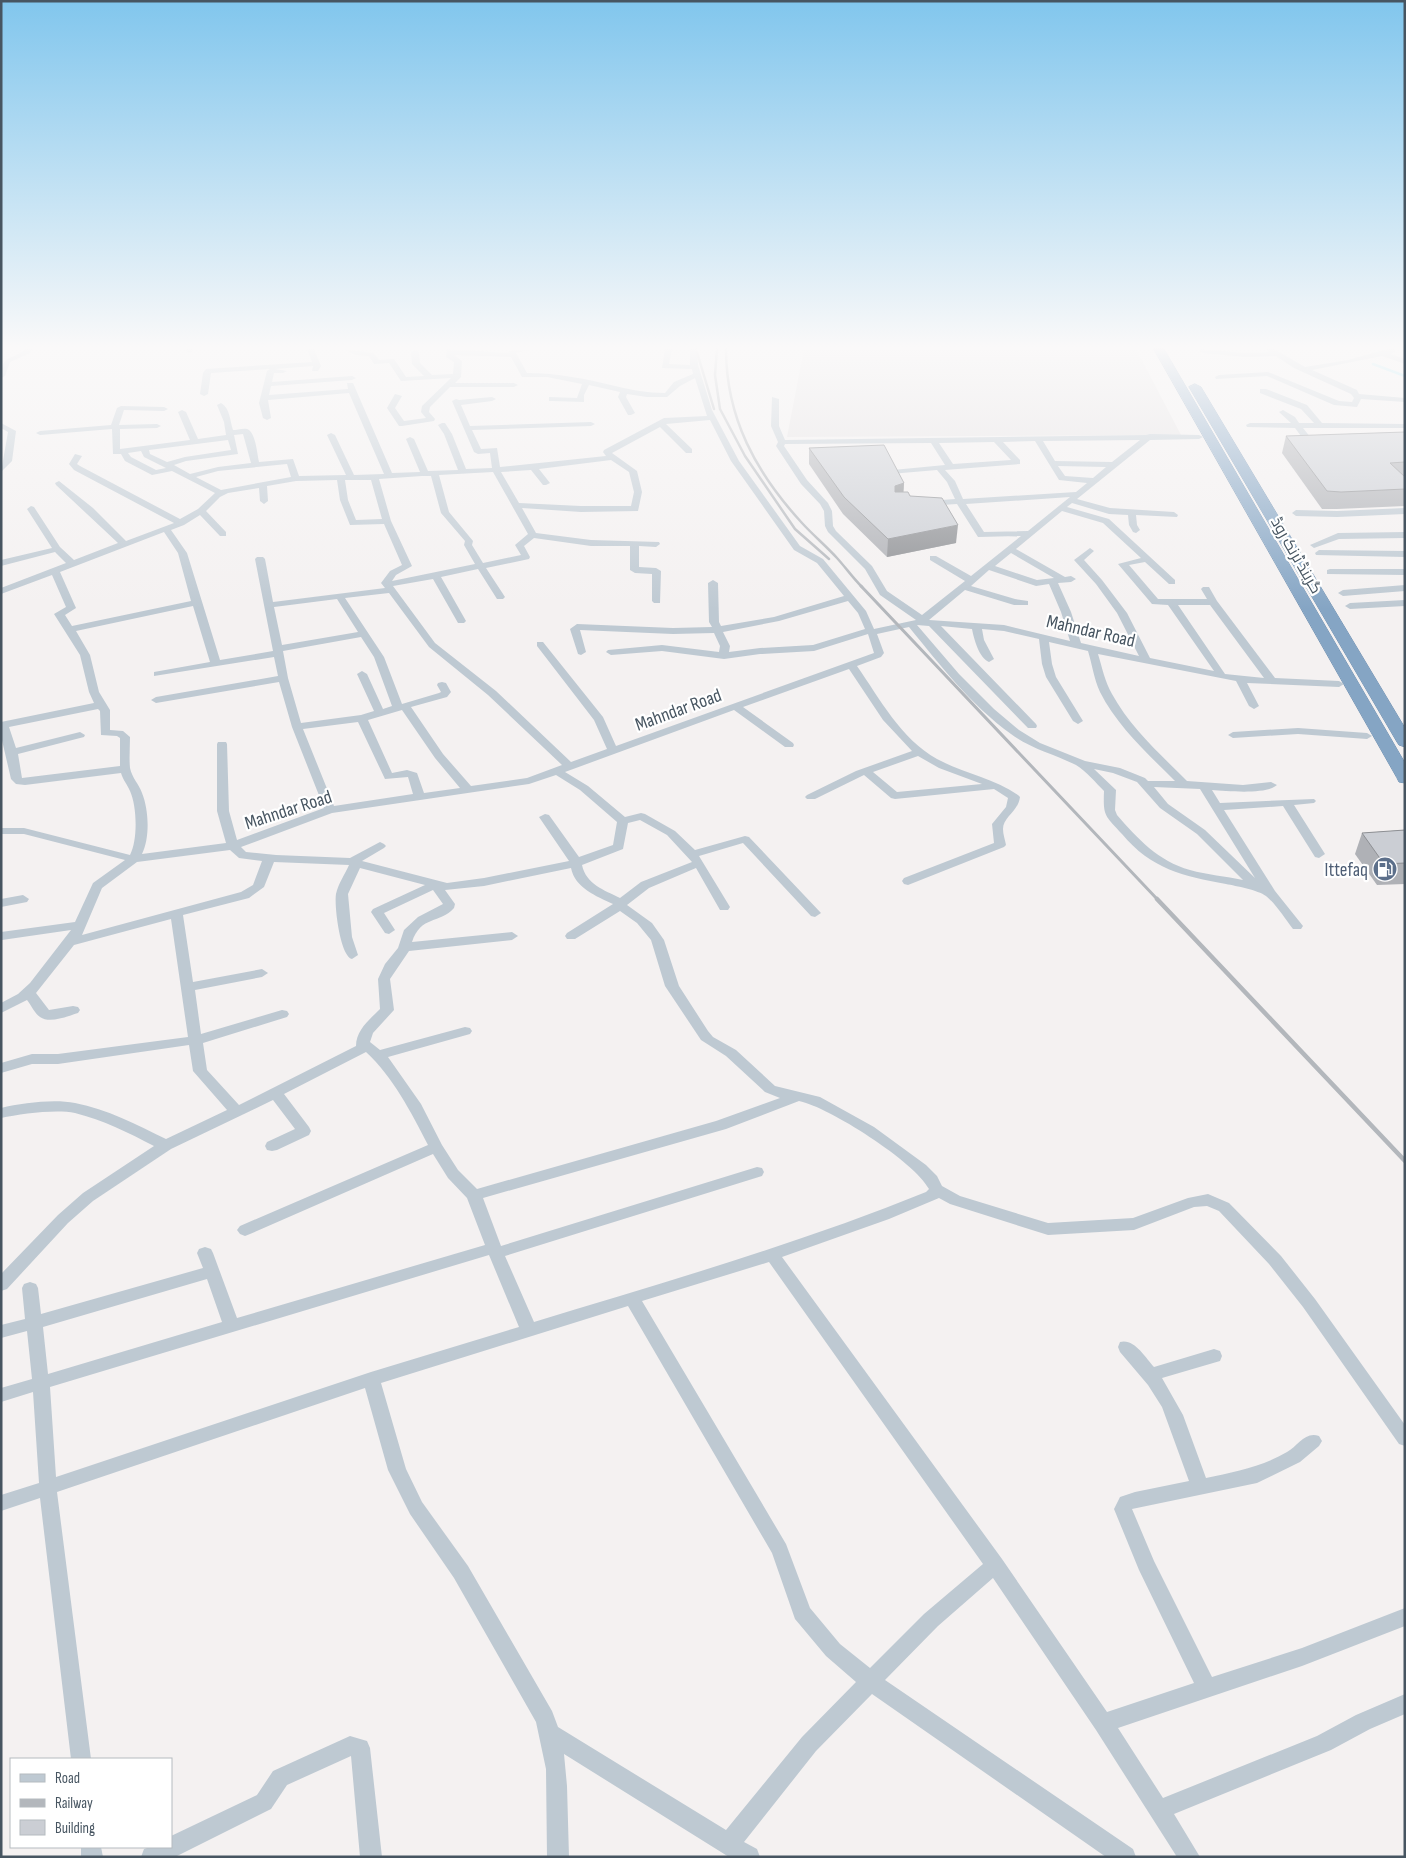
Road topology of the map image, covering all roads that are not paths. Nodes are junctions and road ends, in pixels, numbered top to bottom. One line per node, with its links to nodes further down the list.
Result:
1 (230, 435): 34 (street)
2 (331, 435): 47 (street)
3 (11, 436): 37 (street)
4 (117, 436): 26 (street)
5 (191, 436): 23 (street)
6 (226, 436): 23 (street)
7 (248, 436): 32 (street)
8 (372, 436): 44 (street)
9 (449, 436): 39 (street)
10 (471, 436): 38 (street)
11 (637, 436): 29 (street)
12 (674, 436): 27 (street)
13 (722, 436): 104 (street)
14 (779, 436): 24 (street)
15 (1150, 436): 18 (street); 20 (street); 31 (street)
16 (1207, 436): 153 (highway, گرینڈ ٹرنک روڈ)
17 (1224, 436): 154 (highway, گرینڈ ٹرنک روڈ)
18 (1198, 437)
19 (410, 439): 42 (street)
20 (1038, 439): 21 (street); 30 (street)
21 (997, 440): 22 (street); 33 (street)
22 (934, 441): 24 (street); 33 (street)
23 (194, 442): 25 (street)
24 (782, 442): 115 (street)
25 (144, 449): 26 (street); 34 (street)
26 (123, 451): 34 (street)
27 (689, 451)
28 (78, 456): 69 (street)
29 (612, 457): 35 (street); 57 (street)
30 (1053, 463): 31 (street); 49 (street)
31 (1115, 465): 49 (street)
32 (256, 466): 45 (street); 48 (street)
33 (950, 466): 36 (street)
34 (171, 467): 43 (street)
35 (533, 467): 38 (street); 51 (street)
36 (939, 468): 40 (street); 55 (street)
37 (1, 470)
38 (496, 470): 39 (street); 57 (street)
39 (463, 472): 41 (street)
40 (893, 472)
41 (435, 474): 42 (street); 88 (street)
42 (425, 475): 44 (street)
43 (190, 476): 45 (street); 53 (street)
44 (389, 476): 46 (street)
45 (243, 477): 52 (street); 53 (street)
46 (374, 477): 47 (street); 67 (street)
47 (346, 478): 48 (street); 67 (street)
48 (296, 480): 52 (street)
49 (1095, 481): 54 (street)
50 (59, 483): 76 (street)
51 (546, 483)
52 (263, 484): 56 (street)
53 (221, 493): 63 (street)
54 (1075, 497): 55 (street); 59 (street); 61 (street)
55 (959, 500): 58 (street); 72 (street)
56 (264, 501)
57 (516, 504): 74 (street)
58 (921, 505)
59 (1061, 508): 68 (street); 72 (street)
60 (31, 509): 79 (street)
61 (1115, 511): 65 (street); 68 (street)
62 (1405, 511): 64 (street)
63 (201, 512): 69 (street); 73 (street)
64 (1296, 513)
65 (1132, 514): 66 (street); 71 (street)
66 (1174, 516)
67 (386, 521): 98 (street)
68 (1106, 521): 85 (street)
69 (181, 522): 70 (street)
70 (166, 529): 76 (street); 109 (street)
71 (1136, 530)
72 (1031, 533): 80 (street)
73 (223, 534)
74 (532, 535): 77 (street); 88 (street)
75 (1405, 535): 82 (street)
76 (124, 544): 87 (street)
77 (634, 544): 78 (street); 106 (street)
78 (656, 544)
79 (57, 549): 86 (street); 87 (street)
80 (1010, 549): 89 (street); 94 (street)
81 (1090, 551): 130 (street)
82 (1405, 554)
83 (933, 558): 97 (street)
84 (260, 559): 112 (street)
85 (1148, 559): 95 (street); 107 (street)
86 (2, 562)
87 (72, 564): 90 (street)
88 (481, 567): 93 (street); 105 (street)
89 (988, 568): 94 (street); 97 (street)
90 (55, 570): 101 (street); 117 (street)
91 (1330, 572): 92 (street)
92 (1405, 572)
93 (436, 576): 98 (street); 114 (street)
94 (1053, 582): 123 (street)
95 (1172, 582)
96 (713, 583): 118 (street)
97 (969, 584): 110 (street); 115 (street)
98 (389, 587): 103 (street); 161 (street)
99 (1405, 588): 102 (street)
100 (1206, 589): 108 (street)
101 (1, 591)
102 (1343, 593)
103 (340, 596): 112 (street); 120 (street)
104 (850, 596): 118 (street); 119 (street)
105 (500, 597)
106 (657, 601)
107 (1170, 602): 108 (street); 135 (street)
108 (1213, 602): 138 (street)
109 (196, 603): 117 (street); 131 (street)
110 (1025, 603)
111 (1405, 603): 113 (street)
112 (269, 605): 125 (street)
113 (1350, 606)
114 (461, 621)
115 (921, 622): 116 (street, Mahndar Road); 119 (street, Mahndar Road); 149 (street); 160 (street)
116 (976, 625): 121 (street, Mahndar Road); 129 (street)
117 (71, 629): 142 (street)
118 (717, 630): 126 (street); 128 (street)
119 (871, 631): 128 (street); 132 (street, Mahndar Road)
120 (364, 634): 125 (street); 144 (street)
121 (1044, 637): 123 (street, Mahndar Road); 148 (street)
122 (540, 644): 157 (street)
123 (1076, 644): 124 (street, Mahndar Road)
124 (1092, 649): 130 (street, Mahndar Road); 167 (street)
125 (278, 651): 131 (street); 136 (street)
126 (581, 652)
127 (611, 652): 128 (street)
128 (724, 656)
129 (990, 659)
130 (1146, 660): 135 (street, Mahndar Road)
131 (216, 664): 133 (street)
132 (851, 664): 145 (street, Mahndar Road); 159 (street)
133 (158, 674)
134 (362, 674): 146 (street)
135 (1222, 676): 137 (street, Mahndar Road)
136 (283, 678): 141 (street); 150 (street)
137 (1240, 679): 138 (street, Mahndar Road); 143 (street)
138 (1271, 680): 139 (street, Mahndar Road)
139 (1339, 684)
140 (442, 685): 144 (street)
141 (156, 700)
142 (100, 705): 158 (street); 162 (street)
143 (1254, 706)
144 (401, 707): 146 (street); 171 (street)
145 (736, 707): 156 (street); 157 (street, Mahndar Road)
146 (380, 713): 147 (street)
147 (362, 718): 150 (street); 173 (street)
148 (1078, 721)
149 (1032, 726)
150 (298, 728): 177 (street)
151 (80, 735): 158 (street)
152 (1232, 735): 153 (street)
153 (1373, 736): 154 (highway); 165 (highway, گرینڈ ٹرنک روڈ)
154 (1403, 739)
155 (222, 744): 181 (street)
156 (789, 745)
157 (613, 751): 161 (street, Mahndar Road)
158 (12, 752): 162 (street)
159 (919, 752): 164 (street); 169 (street)
160 (1082, 764): 166 (street); 191 (street)
161 (570, 767): 163 (street, Mahndar Road)
162 (125, 769): 186 (street)
163 (557, 771): 171 (street, Mahndar Road); 179 (street)
164 (865, 771): 169 (street); 172 (street)
165 (1405, 778)
166 (1145, 784): 167 (street); 191 (street)
167 (1184, 784): 170 (street)
168 (1271, 785): 170 (street)
169 (997, 786): 189 (street)
170 (1204, 786): 176 (street)
171 (468, 791): 173 (street, Mahndar Road)
172 (811, 797)
173 (420, 798): 177 (street, Mahndar Road)
174 (1310, 801): 175 (street)
175 (1287, 803): 176 (street); 183 (street)
176 (1217, 807): 191 (street)
177 (330, 810): 181 (street, Mahndar Road)
178 (545, 817): 188 (street)
179 (623, 821): 185 (street); 188 (street)
180 (1, 831): 186 (street, Mahndar Road)
181 (233, 846): 184 (street); 186 (street, Mahndar Road)
182 (380, 846): 187 (street)
183 (1319, 854)
184 (269, 858): 187 (street); 197 (street)
185 (696, 858): 194 (street); 195 (street); 196 (street)
186 (134, 859): 198 (street)
187 (353, 862): 190 (street); 206 (street)
188 (575, 863): 190 (street); 194 (street)
189 (908, 881)
190 (435, 884): 200 (street); 205 (street)
191 (1265, 892): 199 (street)
192 (23, 899): 193 (street)
193 (1, 903)
194 (620, 904): 203 (street); 219 (street)
195 (724, 907)
196 (814, 913)
197 (178, 914): 204 (street); 208 (street)
198 (80, 925): 201 (street); 204 (street)
199 (1297, 926)
200 (389, 930)
201 (2, 936)
202 (512, 936): 205 (street)
203 (571, 936)
204 (70, 942): 209 (street)
205 (405, 947): 215 (street)
206 (352, 955)
207 (262, 973): 208 (street)
208 (190, 987): 214 (street)
209 (28, 992): 210 (street); 211 (street)
210 (1, 1009)
211 (73, 1010)
212 (282, 1014): 214 (street)
213 (465, 1031): 216 (street)
214 (196, 1040): 217 (street); 220 (street)
215 (363, 1046): 216 (street); 218 (street)
216 (377, 1055): 224 (street)
217 (1, 1068)
218 (275, 1093): 220 (street); 223 (street)
219 (799, 1096): 226 (street); 227 (street)
220 (237, 1112): 222 (street)
221 (1, 1113): 222 (street)
222 (166, 1145): 233 (street)
223 (272, 1146)
224 (436, 1147): 227 (street); 228 (street)
225 (757, 1172): 229 (street)
226 (937, 1190): 231 (street); 246 (street)
227 (474, 1195): 229 (street)
228 (245, 1230)
229 (495, 1251): 237 (street); 238 (street)
230 (205, 1253): 232 (street)
231 (772, 1255): 235 (street); 251 (street)
232 (211, 1272): 236 (street); 237 (street)
233 (1, 1285)
234 (30, 1288): 236 (street)
235 (632, 1298): 238 (street); 253 (street)
236 (35, 1322): 239 (street); 244 (street)
237 (232, 1327): 244 (street)
238 (530, 1330): 243 (street)
239 (1, 1332)
240 (1126, 1347): 242 (street)
241 (1214, 1356): 242 (street)
242 (1151, 1375): 248 (street)
243 (371, 1379): 249 (street); 257 (street)
244 (41, 1384): 245 (street); 249 (street)
245 (1, 1395)
246 (1405, 1439)
247 (1313, 1441): 248 (street)
248 (1200, 1486): 254 (street)
249 (48, 1488): 250 (street); 258 (street)
250 (1, 1502)
251 (995, 1565): 253 (street); 256 (street)
252 (1405, 1617): 254 (street)
253 (870, 1681): 260 (street); 265 (street)
254 (1207, 1689): 256 (street)
255 (1405, 1704): 259 (street)
256 (1103, 1723): 259 (street)
257 (551, 1734): 260 (street); 263 (street)
258 (81, 1758)
259 (1158, 1810): 266 (street)
260 (729, 1843): 264 (street)
261 (157, 1856): 262 (street)
262 (371, 1857)
263 (558, 1857)
264 (749, 1857)
265 (1125, 1857)
266 (1188, 1857)

